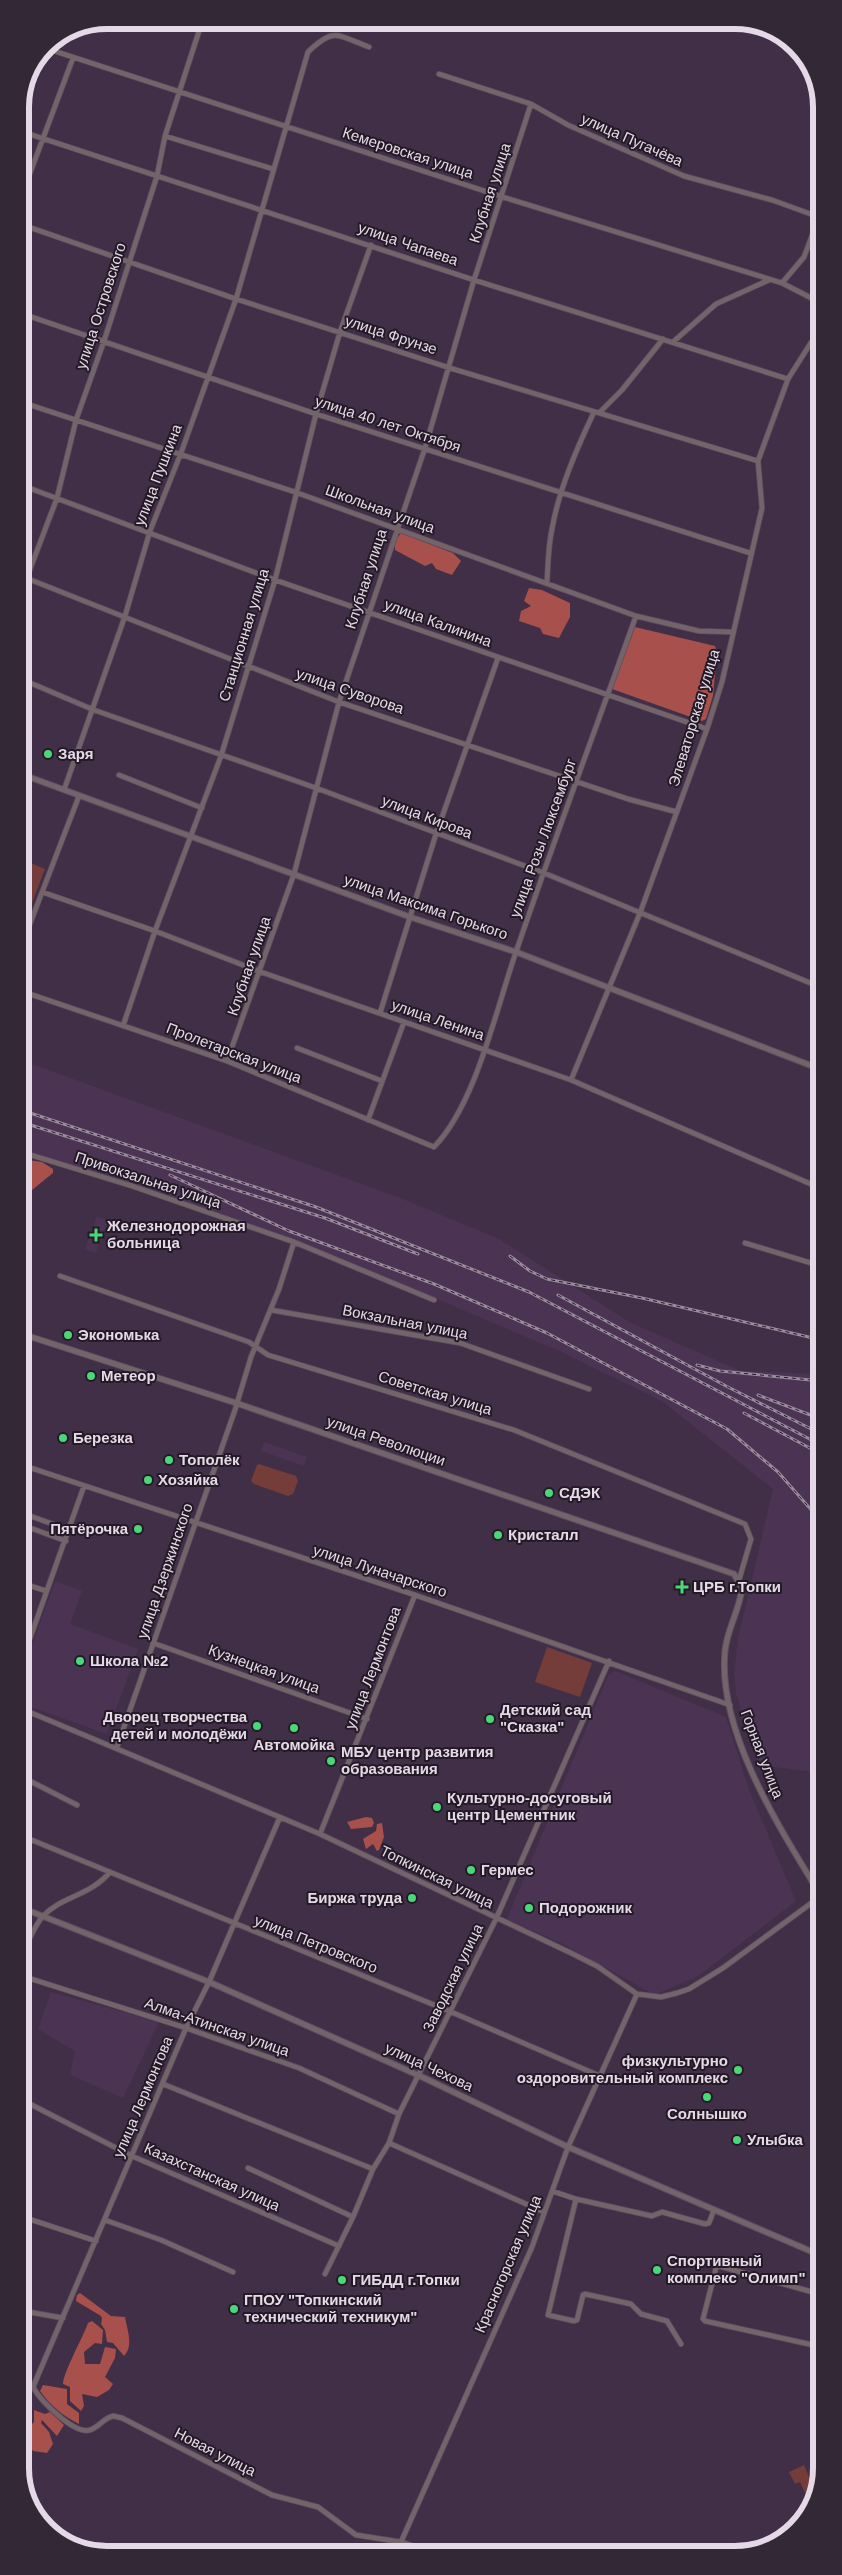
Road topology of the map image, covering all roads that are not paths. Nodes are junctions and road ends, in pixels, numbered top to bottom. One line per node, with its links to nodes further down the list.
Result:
1 (200, 29): 6 (street, улица Островского)
2 (369, 47): 8 (street, улица Пушкина)
3 (53, 51): 4 (street, Кемеровская улица)
4 (73, 58): 6 (street, Кемеровская улица); 11 (street)
5 (439, 74): 7 (street, улица Пугачёва)
6 (180, 90): 8 (street, Кемеровская улица); 10 (street, улица Островского)
7 (531, 104): 15 (street, Клубная улица); 17 (street, улица Пугачёва)
8 (287, 126): 12 (street, улица Пушкина); 15 (street, Кемеровская улица)
9 (29, 134): 11 (street, улица Чапаева)
10 (165, 136): 12 (street); 14 (street, улица Островского)
11 (43, 138): 13 (street); 14 (street, улица Чапаева)
12 (273, 169): 16 (street, улица Пушкина)
13 (29, 176)
14 (157, 176): 16 (street, улица Чапаева); 21 (street, улица Островского)
15 (503, 197): 22 (street, Кемеровская улица); 23 (street, Клубная улица)
16 (262, 209): 20 (street, улица Чапаева); 25 (street, улица Пушкина)
17 (813, 215)
18 (29, 227): 21 (street, улица Фрунзе)
19 (813, 233): 24 (street)
20 (371, 245): 23 (street, улица Чапаева); 28 (street, Станционная улица)
21 (129, 261): 25 (street, улица Фрунзе); 31 (street, улица Островского)
22 (770, 279): 24 (street, Кемеровская улица); 32 (street)
23 (474, 280): 29 (street, улица Чапаева); 33 (street, Клубная улица)
24 (782, 283): 26 (street, Кемеровская улица)
25 (236, 299): 28 (street, улица Фрунзе); 34 (street, улица Пушкина)
26 (813, 299)
27 (29, 316): 31 (street, улица 40 лет Октября)
28 (340, 332): 33 (street, улица Фрунзе); 38 (street, Станционная улица)
29 (662, 339): 32 (street, улица Чапаева); 37 (street)
30 (813, 339): 35 (street, Элеваторская улица)
31 (104, 341): 34 (street, улица 40 лет Октября); 39 (street, улица Островского)
32 (672, 342): 35 (street, улица Чапаева)
33 (450, 368): 37 (street, улица Фрунзе); 40 (street, Клубная улица)
34 (209, 376): 38 (street, улица 40 лет Октября); 41 (street, улица Пушкина)
35 (788, 379): 42 (street, Элеваторская улица)
36 (29, 405): 39 (street, Школьная улица)
37 (597, 412): 42 (street, улица Фрунзе); 45 (street)
38 (316, 414): 40 (street, улица 40 лет Октября); 44 (street, Станционная улица)
39 (76, 420): 41 (street, Школьная улица); 46 (street, улица Островского)
40 (425, 448): 45 (street, улица 40 лет Октября); 47 (street, Клубная улица)
41 (181, 453): 44 (street, Школьная улица); 48 (street, улица Пушкина)
42 (758, 461): 49 (street, Элеваторская улица)
43 (29, 488): 46 (street, улица Калинина)
44 (295, 492): 47 (street, Школьная улица); 52 (street, Станционная улица)
45 (562, 493): 49 (street, улица 40 лет Октября); 53 (street)
46 (58, 498): 48 (street, улица Калинина); 50 (street, улица Островского)
47 (396, 528): 53 (street, Школьная улица); 54 (street, Клубная улица)
48 (150, 531): 52 (street, улица Калинина); 55 (street, улица Пушкина)
49 (750, 553): 57 (street, Элеваторская улица)
50 (29, 563)
51 (29, 579): 55 (street, улица Суворова)
52 (275, 580): 54 (street, улица Калинина); 59 (street, Станционная улица)
53 (547, 583): 56 (street, Школьная улица)
54 (368, 612): 58 (street, улица Калинина); 62 (street, Клубная улица)
55 (125, 616): 59 (street, улица Суворова); 63 (street, улица Пушкина)
56 (636, 616): 57 (street, Школьная улица); 61 (street, улица Розы Люксембург)
57 (732, 632): 64 (street, Элеваторская улица)
58 (498, 658): 61 (street, улица Калинина); 65 (street)
59 (247, 668): 62 (street, улица Суворова); 66 (street, Станционная улица)
60 (29, 682): 63 (street, улица Кирова)
61 (609, 693): 64 (street, улица Калинина); 69 (street, улица Розы Люксембург)
62 (339, 702): 65 (street, улица Суворова); 70 (street, Клубная улица)
63 (94, 710): 66 (street, улица Кирова); 71 (street, улица Пушкина)
64 (707, 729): 74 (street, Элеваторская улица)
65 (469, 744): 69 (street, улица Суворова); 75 (street)
66 (221, 756): 70 (street, улица Кирова); 73 (street, Станционная улица)
67 (119, 775): 73 (street)
68 (29, 777): 71 (street, улица Максима Горького)
69 (577, 780): 74 (street, улица Суворова); 77 (street, улица Розы Люксембург)
70 (316, 788): 75 (street, улица Кирова); 78 (street, Клубная улица)
71 (64, 790): 72 (street, улица Максима Горького)
72 (79, 796): 76 (street, улица Максима Горького); 79 (street)
73 (202, 808): 76 (street, Станционная улица)
74 (677, 812): 80 (street, Элеваторская улица)
75 (436, 834): 77 (street, улица Кирова); 81 (street)
76 (192, 838): 78 (street, улица Максима Горького); 83 (street, Станционная улица)
77 (544, 873): 80 (street, улица Кирова); 84 (street, улица Розы Люксембург)
78 (294, 874): 81 (street, улица Максима Горького); 85 (street, Клубная улица)
79 (42, 892): 82 (street); 83 (street, улица Ленина)
80 (640, 913): 86 (street, улица Кирова); 87 (street, Элеваторская улица)
81 (410, 917): 84 (street, улица Максима Горького); 89 (street)
82 (29, 926)
83 (156, 931): 85 (street, улица Ленина); 91 (street, Станционная улица)
84 (516, 952): 87 (street, улица Максима Горького); 93 (street, улица Розы Люксембург)
85 (261, 972): 89 (street, улица Ленина); 94 (street, Клубная улица)
86 (813, 984)
87 (608, 987): 95 (street, улица Максима Горького); 96 (street, Элеваторская улица)
88 (29, 994): 91 (street, Пролетарская улица)
89 (380, 1013): 90 (street, улица Ленина)
90 (404, 1022): 93 (street, улица Ленина); 97 (street)
91 (123, 1026): 94 (street, Пролетарская улица)
92 (297, 1048): 97 (street)
93 (483, 1049): 96 (street, улица Ленина); 99 (street, улица Розы Люксембург)
94 (227, 1062): 98 (street, Пролетарская улица)
95 (813, 1066)
96 (571, 1080): 101 (street, улица Ленина)
97 (382, 1081): 98 (street)
98 (368, 1120): 99 (street, Пролетарская улица)
99 (434, 1147)
100 (29, 1154): 102 (street, Привокзальная улица)
101 (813, 1185)
102 (294, 1242): 106 (street, Привокзальная улица); 107 (street, улица Дзержинского)
103 (745, 1243): 104 (street)
104 (813, 1264)
105 (60, 1276): 109 (street, Советская улица)
106 (434, 1300)
107 (271, 1310): 109 (street, улица Дзержинского); 110 (street, Вокзальная улица)
108 (29, 1336): 111 (street, улица Революции)
109 (255, 1347): 111 (street, улица Дзержинского); 119 (street, Советская улица)
110 (589, 1389)
111 (236, 1403): 115 (street, улица Дзержинского); 119 (street, улица Революции)
112 (29, 1468): 113 (street, улица Луначарского)
113 (84, 1486): 115 (street, улица Луначарского); 118 (street)
114 (29, 1516): 117 (street)
115 (195, 1522): 122 (street, улица Луначарского); 124 (street, улица Дзержинского)
116 (29, 1527): 118 (street)
117 (61, 1527)
118 (66, 1540): 121 (street)
119 (739, 1580): 126 (street, Горная улица)
120 (29, 1585): 121 (street)
121 (46, 1591): 123 (street)
122 (415, 1595): 125 (street, улица Луначарского); 128 (street, улица Лермонтова)
123 (29, 1641)
124 (153, 1643): 128 (street, Кузнецкая улица); 129 (street, улица Дзержинского)
125 (609, 1661): 126 (street, улица Луначарского); 140 (street, Заводская улица)
126 (730, 1705): 136 (street, Горная улица)
127 (29, 1712): 129 (street, Топкинская улица)
128 (367, 1719): 133 (street, улица Лермонтова)
129 (116, 1747): 132 (street, Топкинская улица)
130 (29, 1781): 131 (street)
131 (77, 1805)
132 (280, 1817): 133 (street, Топкинская улица); 141 (street, улица Лермонтова)
133 (320, 1834): 140 (street, Топкинская улица)
134 (29, 1839): 135 (street, улица Петровского)
135 (110, 1872): 139 (street); 141 (street, улица Петровского)
136 (813, 1883)
137 (813, 1902): 145 (street, Топкинская улица)
138 (29, 1911): 139 (street, улица Чехова)
139 (42, 1917): 142 (street); 144 (street, улица Чехова)
140 (496, 1919): 145 (street, Топкинская улица); 146 (street, Заводская улица)
141 (233, 1924): 144 (street, улица Лермонтова); 146 (street, улица Петровского)
142 (29, 1941)
143 (29, 1978): 147 (street, Алма-Атинская улица)
144 (209, 1982): 147 (street, улица Лермонтова); 148 (street, улица Чехова)
145 (637, 1994): 149 (street, Красногорская улица)
146 (449, 2011): 148 (street, Заводская улица); 149 (street, улица Петровского)
147 (186, 2028): 150 (street, улица Лермонтова); 152 (street, Алма-Атинская улица)
148 (420, 2076): 152 (street, Заводская улица); 154 (street, улица Чехова)
149 (600, 2076): 154 (street, Красногорская улица)
150 (163, 2084): 155 (street, улица Лермонтова); 157 (street)
151 (29, 2104): 155 (street, Казахстанская улица)
152 (399, 2114): 153 (street, Заводская улица)
153 (388, 2143): 157 (street, Заводская улица); 161 (street)
154 (568, 2147): 158 (street, Красногорская улица); 160 (street, улица Чехова)
155 (132, 2156): 164 (street, улица Лермонтова); 166 (street, Казахстанская улица)
156 (248, 2168): 162 (street)
157 (373, 2169): 162 (street, Заводская улица)
158 (552, 2191): 159 (street); 161 (street, Красногорская улица)
159 (576, 2199): 160 (street); 173 (street)
160 (714, 2210): 167 (street, улица Чехова)
161 (544, 2212): 176 (street, Красногорская улица)
162 (353, 2218): 166 (street, Заводская улица)
163 (29, 2219): 165 (street)
164 (104, 2220): 165 (street, улица Лермонтова); 168 (street)
165 (96, 2241): 172 (street, улица Лермонтова)
166 (339, 2246): 169 (street, Заводская улица)
167 (813, 2252)
168 (233, 2272)
169 (325, 2274)
170 (813, 2292): 174 (street)
171 (29, 2314): 172 (street)
172 (64, 2318): 175 (street, улица Лермонтова)
173 (682, 2344)
174 (813, 2345)
175 (33, 2387): 176 (street, Новая улица)
176 (401, 2542): 177 (street, Новая улица)
177 (413, 2546)

